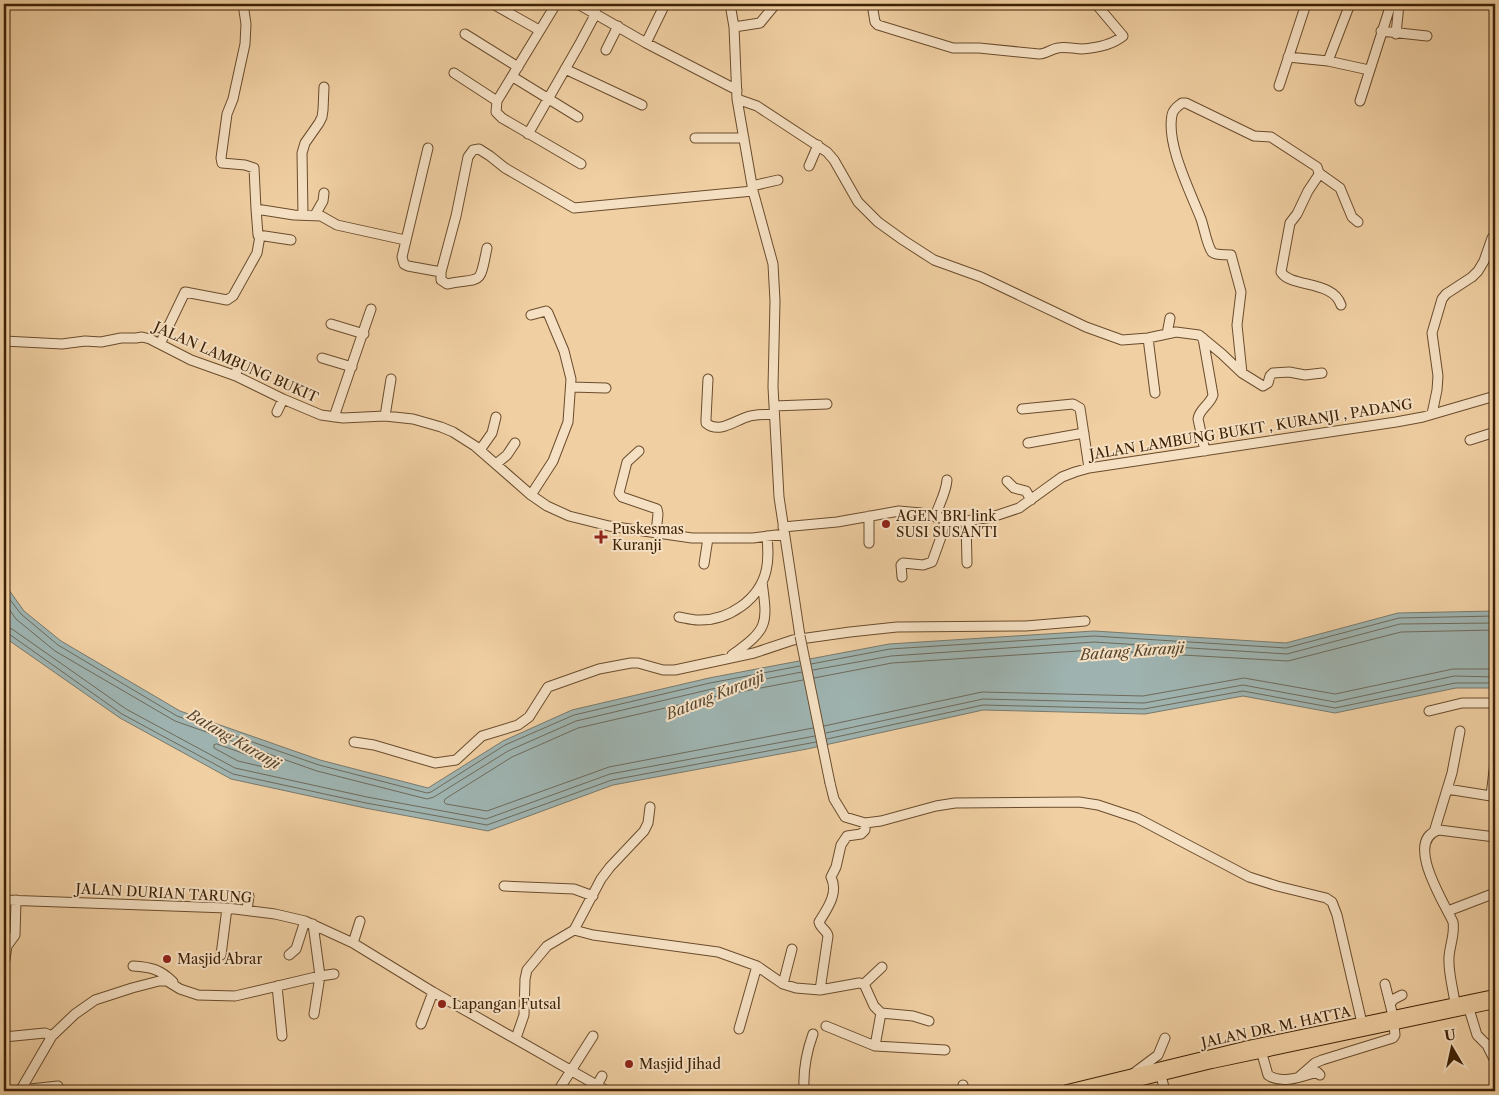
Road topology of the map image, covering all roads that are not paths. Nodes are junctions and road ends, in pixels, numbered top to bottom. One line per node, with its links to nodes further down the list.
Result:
1 (243, 4): 50 (street)
2 (493, 4): 17 (street)
3 (556, 4): 17 (street)
4 (578, 4): 14 (street)
5 (666, 4): 22 (street)
6 (730, 4): 16 (street)
7 (778, 4): 16 (street)
8 (872, 4): 9 (street)
9 (1096, 4)
10 (1306, 4): 24 (street)
11 (1350, 4): 25 (street)
12 (1391, 4): 18 (street)
13 (1399, 4): 20 (street)
14 (596, 13): 15 (street); 27 (street)
15 (618, 26): 22 (street); 23 (street)
16 (734, 27): 33 (street)
17 (539, 30): 26 (street)
18 (1381, 31): 20 (street); 28 (street)
19 (466, 34): 26 (street)
20 (1396, 34): 21 (street)
21 (1428, 36)
22 (646, 43): 33 (street)
23 (606, 50)
24 (1288, 57): 25 (street); 31 (street)
25 (1328, 61): 28 (street)
26 (518, 66): 30 (street)
27 (565, 69): 34 (street); 37 (street)
28 (1369, 70): 36 (street)
29 (454, 73): 35 (street)
30 (513, 76): 34 (street); 35 (street)
31 (1279, 86)
32 (324, 87): 51 (street)
33 (737, 95): 41 (street); 42 (street)
34 (548, 98): 38 (street); 39 (street)
35 (497, 101): 39 (street)
36 (1360, 101)
37 (642, 105)
38 (578, 117)
39 (528, 134): 44 (street)
40 (695, 138): 41 (street)
41 (744, 138): 48 (street)
42 (818, 145): 45 (street); 67 (street)
43 (428, 148): 57 (street)
44 (580, 164)
45 (809, 166)
46 (1319, 173): 53 (street); 60 (street); 74 (street)
47 (778, 180): 48 (street)
48 (752, 189): 59 (street); 86 (street)
49 (324, 193): 52 (street)
50 (256, 209): 51 (street); 55 (street)
51 (303, 215): 52 (street)
52 (315, 215): 57 (street)
53 (1358, 222)
54 (1495, 234): 88 (street)
55 (260, 236): 56 (street); 70 (street)
56 (291, 240)
57 (405, 240): 59 (street)
58 (487, 248): 59 (street)
59 (441, 272)
60 (1341, 305)
61 (371, 309): 65 (street)
62 (531, 315): 79 (street)
63 (1170, 318): 66 (street)
64 (331, 324): 65 (street)
65 (364, 334): 73 (street)
66 (1167, 334): 67 (street); 68 (street)
67 (1148, 338): 81 (street)
68 (1203, 338): 74 (street); 99 (street)
69 (4, 341): 70 (street, JALAN LAMBUNG BUKIT)
70 (160, 344): 76 (street, JALAN LAMBUNG BUKIT)
71 (322, 358): 73 (street)
72 (238, 363): 76 (street)
73 (352, 367): 90 (street)
74 (1242, 373): 75 (street)
75 (1322, 373)
76 (236, 376): 83 (street, JALAN LAMBUNG BUKIT)
77 (708, 379): 86 (street)
78 (391, 380): 89 (street)
79 (571, 387): 80 (street); 104 (street)
80 (606, 388)
81 (1155, 393)
82 (1495, 396): 88 (street, JALAN LAMBUNG BUKIT , KURANJI , PADANG)
83 (283, 399): 87 (street); 90 (street, JALAN LAMBUNG BUKIT)
84 (827, 404): 86 (street)
85 (1022, 409): 93 (street)
86 (774, 410): 110 (street)
87 (277, 412)
88 (1432, 414): 99 (street, JALAN LAMBUNG BUKIT , KURANJI , PADANG)
89 (385, 416): 90 (street, JALAN LAMBUNG BUKIT); 97 (street, JALAN LAMBUNG BUKIT)
90 (334, 417)
91 (496, 417): 97 (street)
92 (1495, 432): 94 (street)
93 (1084, 433): 96 (street); 101 (street)
94 (1470, 440)
95 (515, 443): 100 (street)
96 (1028, 443)
97 (480, 450): 100 (street, JALAN LAMBUNG BUKIT)
98 (639, 451): 111 (street)
99 (1205, 451): 101 (street, JALAN LAMBUNG BUKIT , KURANJI , PADANG)
100 (496, 464): 104 (street, JALAN LAMBUNG BUKIT)
101 (1089, 468): 105 (street, JALAN LAMBUNG BUKIT , KURANJI , PADANG)
102 (947, 480): 107 (street)
103 (1007, 481): 105 (street)
104 (531, 494): 111 (street, JALAN LAMBUNG BUKIT)
105 (1031, 500): 109 (street, JALAN LAMBUNG BUKIT , KURANJI , PADANG)
106 (870, 516): 107 (street, JALAN LAMBUNG BUKIT , KURANJI , PADANG); 110 (street, JALAN LAMBUNG BUKIT , KURANJI , PADANG); 114 (street)
107 (935, 517): 108 (street, JALAN LAMBUNG BUKIT , KURANJI , PADANG)
108 (945, 520): 109 (street, JALAN LAMBUNG BUKIT , KURANJI , PADANG); 117 (street)
109 (966, 521): 115 (street)
110 (784, 530): 112 (street, JALAN LAMBUNG BUKIT); 130 (street, bridge)
111 (656, 533): 113 (street, JALAN LAMBUNG BUKIT)
112 (767, 536): 113 (street, JALAN LAMBUNG BUKIT); 118 (street)
113 (708, 538): 116 (street)
114 (869, 543)
115 (967, 563)
116 (704, 564)
117 (902, 577)
118 (762, 582): 119 (street); 121 (street)
119 (679, 617)
120 (1086, 621): 121 (street)
121 (728, 658): 125 (street)
122 (1495, 703): 123 (street)
123 (1429, 711)
124 (1460, 731): 127 (street)
125 (354, 742)
126 (1495, 762): 128 (street)
127 (1447, 789): 128 (street); 131 (street)
128 (1493, 797)
129 (650, 807): 136 (street)
130 (865, 824): 160 (street); 172 (street)
131 (1434, 832): 132 (street); 141 (street)
132 (1495, 837)
133 (504, 886): 136 (street)
134 (1495, 893): 141 (street)
135 (249, 896): 140 (street)
136 (593, 896): 144 (street)
137 (4, 900): 138 (street, JALAN DURIAN TARUNG)
138 (16, 900): 139 (street, JALAN DURIAN TARUNG); 149 (street)
139 (227, 908): 140 (street, JALAN DURIAN TARUNG); 147 (street)
140 (247, 910): 143 (street, JALAN DURIAN TARUNG)
141 (1448, 911): 164 (street)
142 (360, 921): 145 (street)
143 (309, 922): 145 (street, JALAN DURIAN TARUNG); 148 (street); 154 (street)
144 (574, 930): 151 (street); 181 (street)
145 (353, 943): 161 (street, JALAN DURIAN TARUNG)
146 (792, 949): 155 (street)
147 (221, 955)
148 (289, 955)
149 (4, 962)
150 (133, 966): 159 (street)
151 (757, 966): 155 (street); 175 (street)
152 (882, 967): 156 (street)
153 (334, 974): 154 (street)
154 (320, 976): 158 (street); 169 (street)
155 (783, 984): 160 (street)
156 (864, 984): 160 (street); 168 (street)
157 (1385, 984): 166 (street)
158 (277, 986): 159 (street); 178 (street)
159 (180, 989): 177 (street)
160 (820, 990)
161 (433, 992): 173 (street); 181 (street, JALAN DURIAN TARUNG)
162 (1402, 995): 166 (street)
163 (1495, 995): 164 (main road, JALAN DR. M. HATTA)
164 (1455, 1003): 170 (main road, JALAN DR. M. HATTA)
165 (1495, 1003): 167 (main road, JALAN DR. M. HATTA)
166 (1390, 1004): 170 (street)
167 (1469, 1009): 170 (main road, JALAN DR. M. HATTA); 186 (street)
168 (881, 1013): 171 (street); 183 (street)
169 (314, 1014)
170 (1394, 1020): 172 (main road, JALAN DR. M. HATTA); 185 (main road, JALAN DR. M. HATTA); 192 (street)
171 (929, 1021)
172 (1362, 1023): 188 (main road, JALAN DR. M. HATTA)
173 (421, 1024)
174 (826, 1026): 183 (street)
175 (739, 1028)
176 (813, 1034): 198 (street)
177 (52, 1036): 180 (street); 195 (street)
178 (282, 1036)
179 (593, 1036): 187 (street)
180 (4, 1037)
181 (516, 1038): 187 (street, JALAN DURIAN TARUNG)
182 (1165, 1038): 188 (street)
183 (875, 1046): 184 (street)
184 (945, 1050)
185 (1262, 1054): 191 (main road, JALAN DR. M. HATTA); 192 (street)
186 (1495, 1061)
187 (571, 1071): 193 (street, JALAN DURIAN TARUNG); 196 (street)
188 (1134, 1073): 199 (main road, JALAN DR. M. HATTA)
189 (1320, 1075): 192 (street)
190 (602, 1076): 193 (street)
191 (1161, 1076): 200 (main road, JALAN DR. M. HATTA); 201 (street)
192 (1299, 1077)
193 (597, 1084): 197 (street, JALAN DURIAN TARUNG)
194 (58, 1086): 195 (street)
195 (20, 1091)
196 (558, 1091)
197 (607, 1091)
198 (804, 1091)
199 (1063, 1091)
200 (1097, 1091)
201 (1165, 1091)

